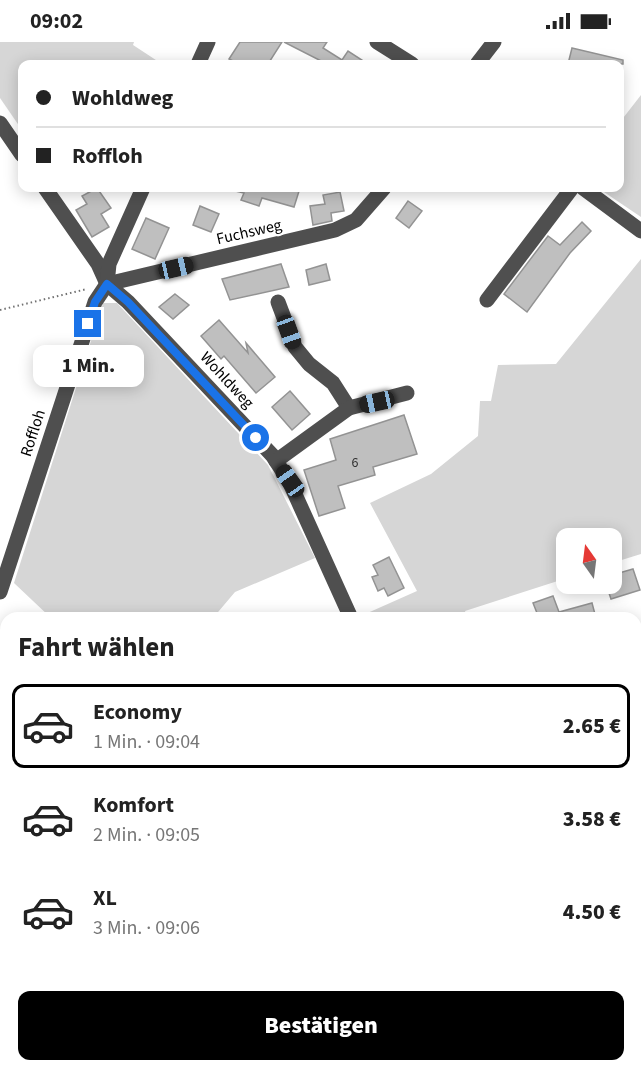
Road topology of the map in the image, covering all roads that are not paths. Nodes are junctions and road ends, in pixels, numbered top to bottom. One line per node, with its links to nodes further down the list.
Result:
1 (208, 42): 4 (street)
2 (377, 42): 5 (street)
3 (494, 42): 6 (street)
4 (200, 60)
5 (406, 60)
6 (480, 60)
7 (0, 123): 8 (street)
8 (18, 149)
9 (48, 192): 15 (street, Wohldweg)
10 (141, 192): 15 (street, Roffloh)
11 (380, 192): 15 (street, Fuchsweg)
12 (569, 192): 16 (street)
13 (588, 192): 14 (street)
14 (641, 231)
15 (107, 284): 20 (street, Wohldweg); 21 (street, Roffloh)
16 (487, 300)
17 (278, 302): 19 (street)
18 (407, 393): 19 (street)
19 (348, 408): 20 (street)
20 (276, 461): 22 (street, Wohldweg)
21 (0, 592)
22 (348, 612)

